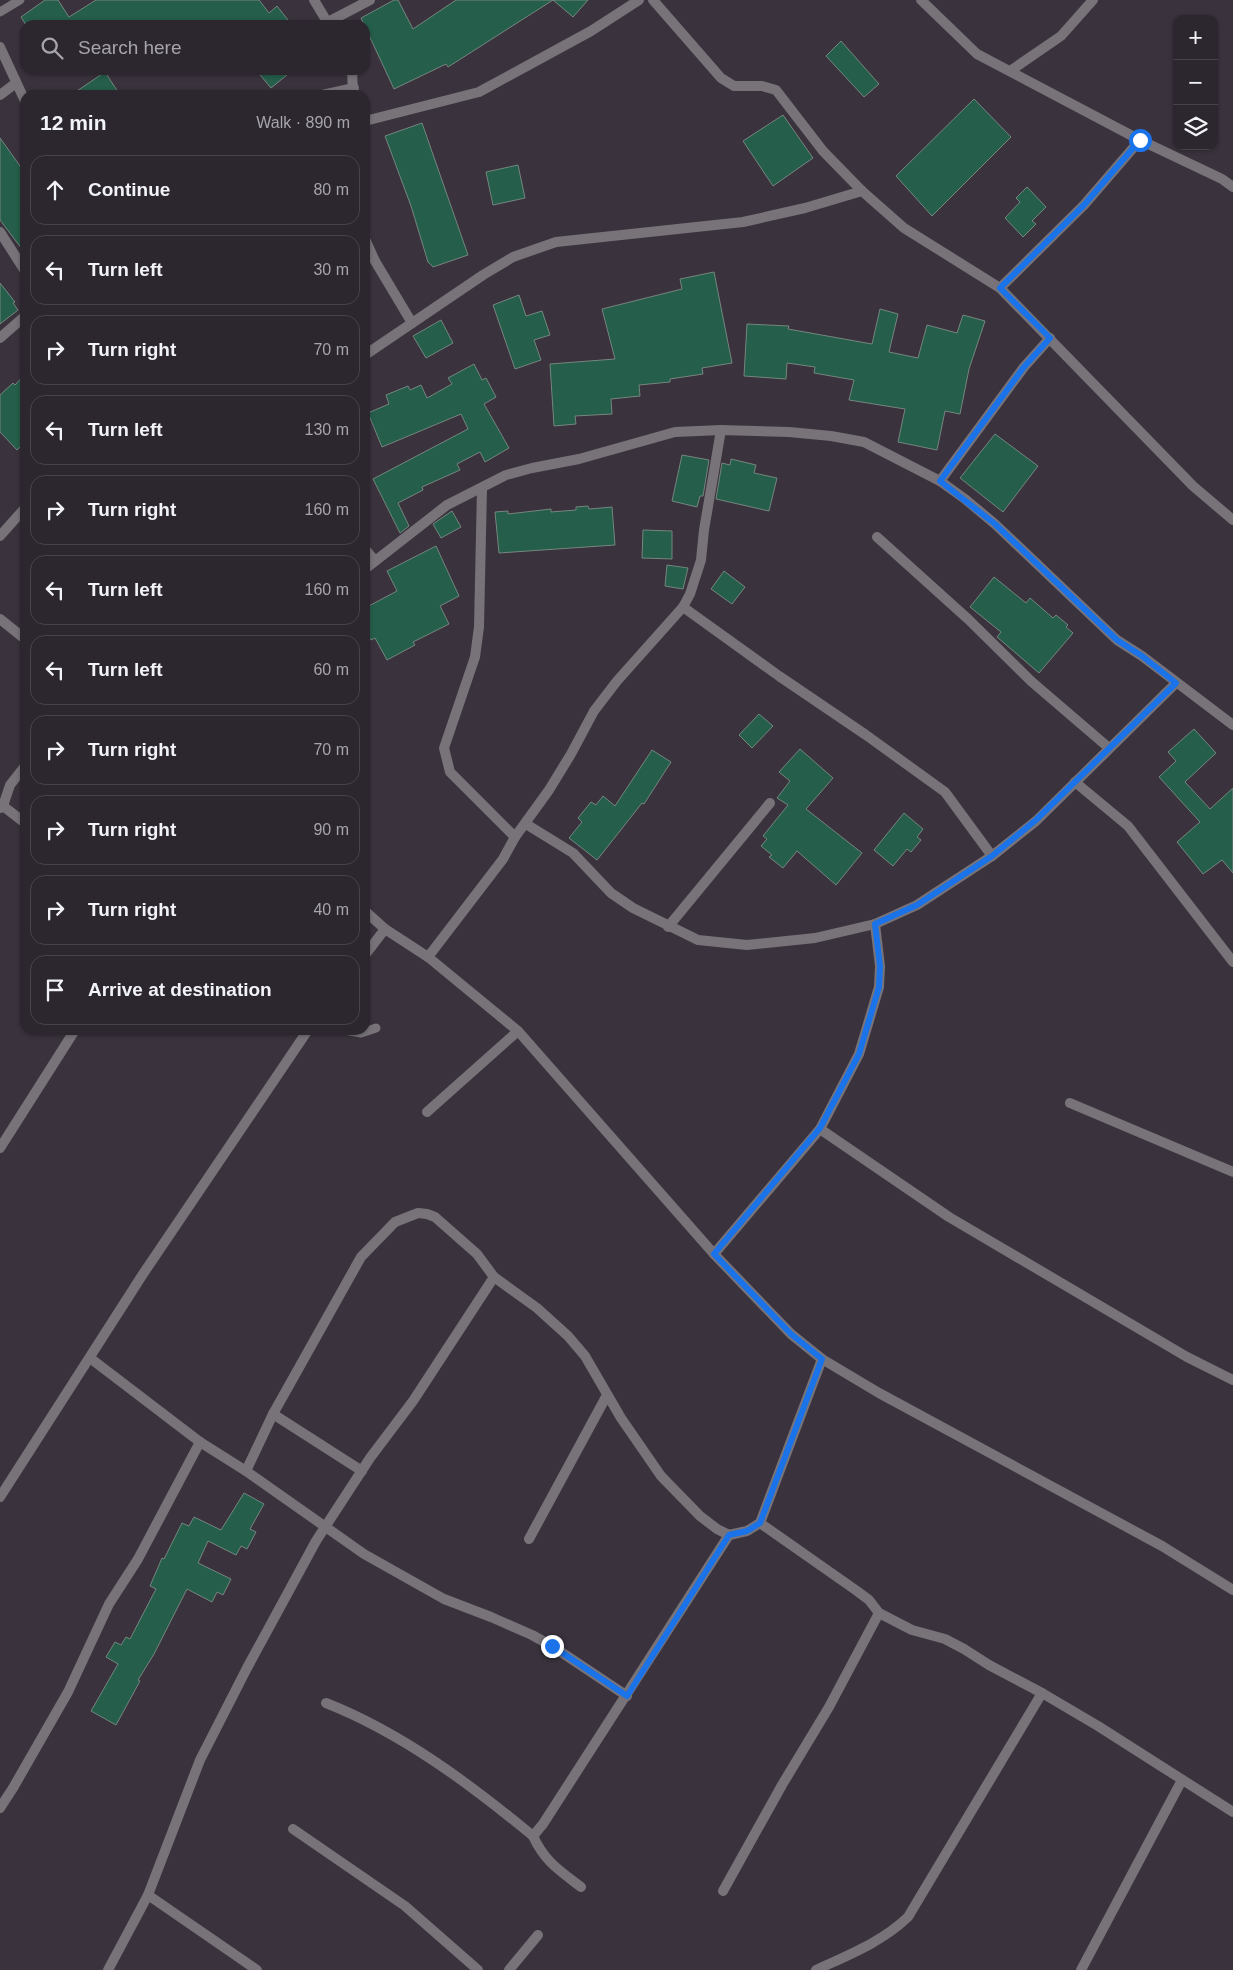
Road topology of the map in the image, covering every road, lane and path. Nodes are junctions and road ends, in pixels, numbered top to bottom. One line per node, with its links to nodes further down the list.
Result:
1 (20, 0): 8 (lane)
2 (314, 0): 9 (street)
3 (370, 0): 10 (street)
4 (639, 0): 18 (street)
5 (653, 0): 21 (street)
6 (921, 0): 12 (street)
7 (1093, 0): 12 (street)
8 (0, 12)
9 (326, 20)
10 (333, 20)
11 (0, 47): 14 (street)
12 (1010, 71): 19 (street)
13 (352, 75): 16 (street)
14 (16, 82): 15 (street); 17 (street)
15 (20, 90)
16 (353, 90)
17 (0, 95)
18 (370, 120)
19 (1140, 140): 20 (street); 25 (street)
20 (1233, 187)
21 (862, 191): 25 (street); 27 (street)
22 (0, 232): 24 (street)
23 (370, 251): 27 (street)
24 (20, 263)
25 (1000, 288): 29 (street)
26 (20, 320): 28 (street)
27 (412, 323): 30 (street)
28 (0, 338)
29 (1050, 338): 32 (street); 35 (street)
30 (370, 352)
31 (722, 430): 32 (street); 33 (street); 41 (street)
32 (940, 481): 44 (street)
33 (482, 488): 39 (street); 53 (street)
34 (20, 514): 36 (street)
35 (1233, 520)
36 (0, 536)
37 (877, 538): 46 (street)
38 (370, 554): 39 (street)
39 (376, 561): 40 (street)
40 (370, 565)
41 (683, 607): 52 (street); 54 (street)
42 (0, 619): 43 (street)
43 (20, 635)
44 (1176, 683): 45 (street); 46 (street)
45 (1233, 725)
46 (1109, 748): 48 (street)
47 (20, 772): 50 (street)
48 (1075, 782): 54 (street); 60 (street)
49 (770, 803): 57 (street)
50 (2, 807): 51 (street)
51 (20, 820)
52 (526, 824): 53 (street); 57 (street)
53 (516, 837): 61 (street)
54 (992, 856): 56 (street)
55 (370, 916): 58 (street)
56 (875, 924): 57 (street); 70 (street)
57 (668, 927)
58 (385, 929): 59 (street); 61 (street)
59 (370, 948)
60 (1230, 949): 62 (street)
61 (428, 957): 65 (street)
62 (1233, 962)
63 (376, 1028): 64 (lane)
64 (370, 1030)
65 (518, 1031): 69 (street); 73 (street)
66 (72, 1035): 71 (street)
67 (305, 1035): 75 (street)
68 (1070, 1102): 72 (street)
69 (427, 1112)
70 (820, 1128): 73 (street); 77 (street)
71 (0, 1148)
72 (1233, 1172)
73 (714, 1254): 76 (street)
74 (494, 1277): 78 (street); 79 (street); 82 (street)
75 (90, 1358): 80 (street); 83 (street)
76 (822, 1359): 84 (street); 88 (street)
77 (1233, 1380)
78 (607, 1395): 86 (street); 87 (street)
79 (273, 1414): 81 (street); 82 (street)
80 (200, 1442): 81 (street); 94 (street)
81 (246, 1471): 85 (street)
82 (362, 1471): 85 (street)
83 (0, 1497)
84 (760, 1523): 86 (street); 89 (street)
85 (325, 1526): 91 (street); 100 (street)
86 (729, 1535): 91 (street)
87 (529, 1538)
88 (1233, 1590)
89 (879, 1613): 90 (street); 99 (street)
90 (1042, 1693): 93 (street); 106 (street)
91 (627, 1696): 97 (street)
92 (326, 1703): 97 (street)
93 (1182, 1780): 95 (street); 107 (street)
94 (0, 1808)
95 (1233, 1812)
96 (293, 1829): 104 (street)
97 (533, 1836): 98 (street)
98 (581, 1887)
99 (722, 1891)
100 (148, 1894): 102 (street); 103 (street)
101 (538, 1935): 105 (street)
102 (108, 1970)
103 (257, 1970)
104 (478, 1970)
105 (509, 1970)
106 (816, 1970)
107 (1081, 1970)

